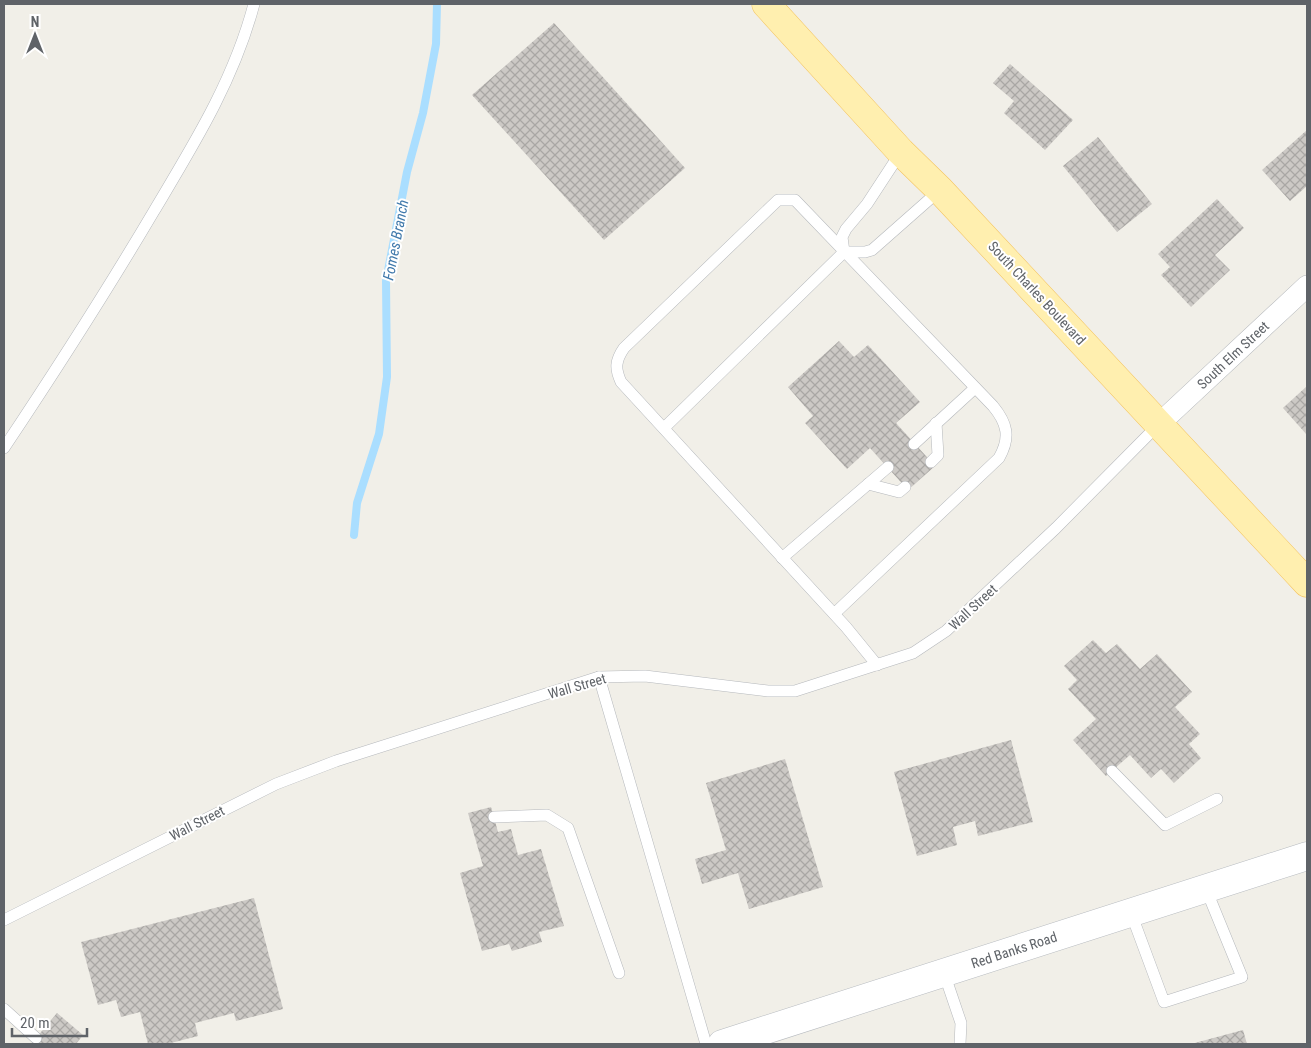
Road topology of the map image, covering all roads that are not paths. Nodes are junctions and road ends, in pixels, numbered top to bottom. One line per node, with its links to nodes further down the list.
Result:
1 (254, 4): 12 (lane)
2 (766, 4): 3 (main road, South Charles Boulevard)
3 (901, 152): 4 (main road, South Charles Boulevard); 5 (lane)
4 (940, 190): 5 (lane); 9 (main road, South Charles Boulevard)
5 (844, 252): 7 (lane); 10 (lane); 10 (lane)
6 (1307, 286): 9 (street, South Elm Street)
7 (975, 388): 8 (lane); 19 (lane)
8 (936, 424): 11 (lane); 13 (lane)
9 (1159, 424): 18 (main road, South Charles Boulevard); 20 (lane, Wall Street)
10 (664, 428): 17 (lane)
11 (914, 444)
12 (4, 448)
13 (931, 462)
14 (888, 468): 15 (lane)
15 (868, 484): 16 (lane); 17 (lane)
16 (905, 487)
17 (782, 558): 19 (lane)
18 (1307, 583)
19 (834, 614): 20 (lane)
20 (877, 665): 21 (lane, Wall Street)
21 (600, 677): 28 (lane, Wall Street); 33 (lane)
22 (1112, 771): 23 (lane)
23 (1217, 799)
24 (494, 818): 29 (lane)
25 (1307, 856): 26 (street, Red Banks Road)
26 (1206, 889): 27 (street, Red Banks Road); 27 (lane)
27 (1131, 913): 30 (street, Red Banks Road)
28 (4, 920)
29 (619, 973)
30 (944, 973): 34 (street, Red Banks Road); 35 (lane)
31 (4, 1009): 32 (lane)
32 (36, 1038)
33 (706, 1044)
34 (722, 1044)
35 (960, 1044)

